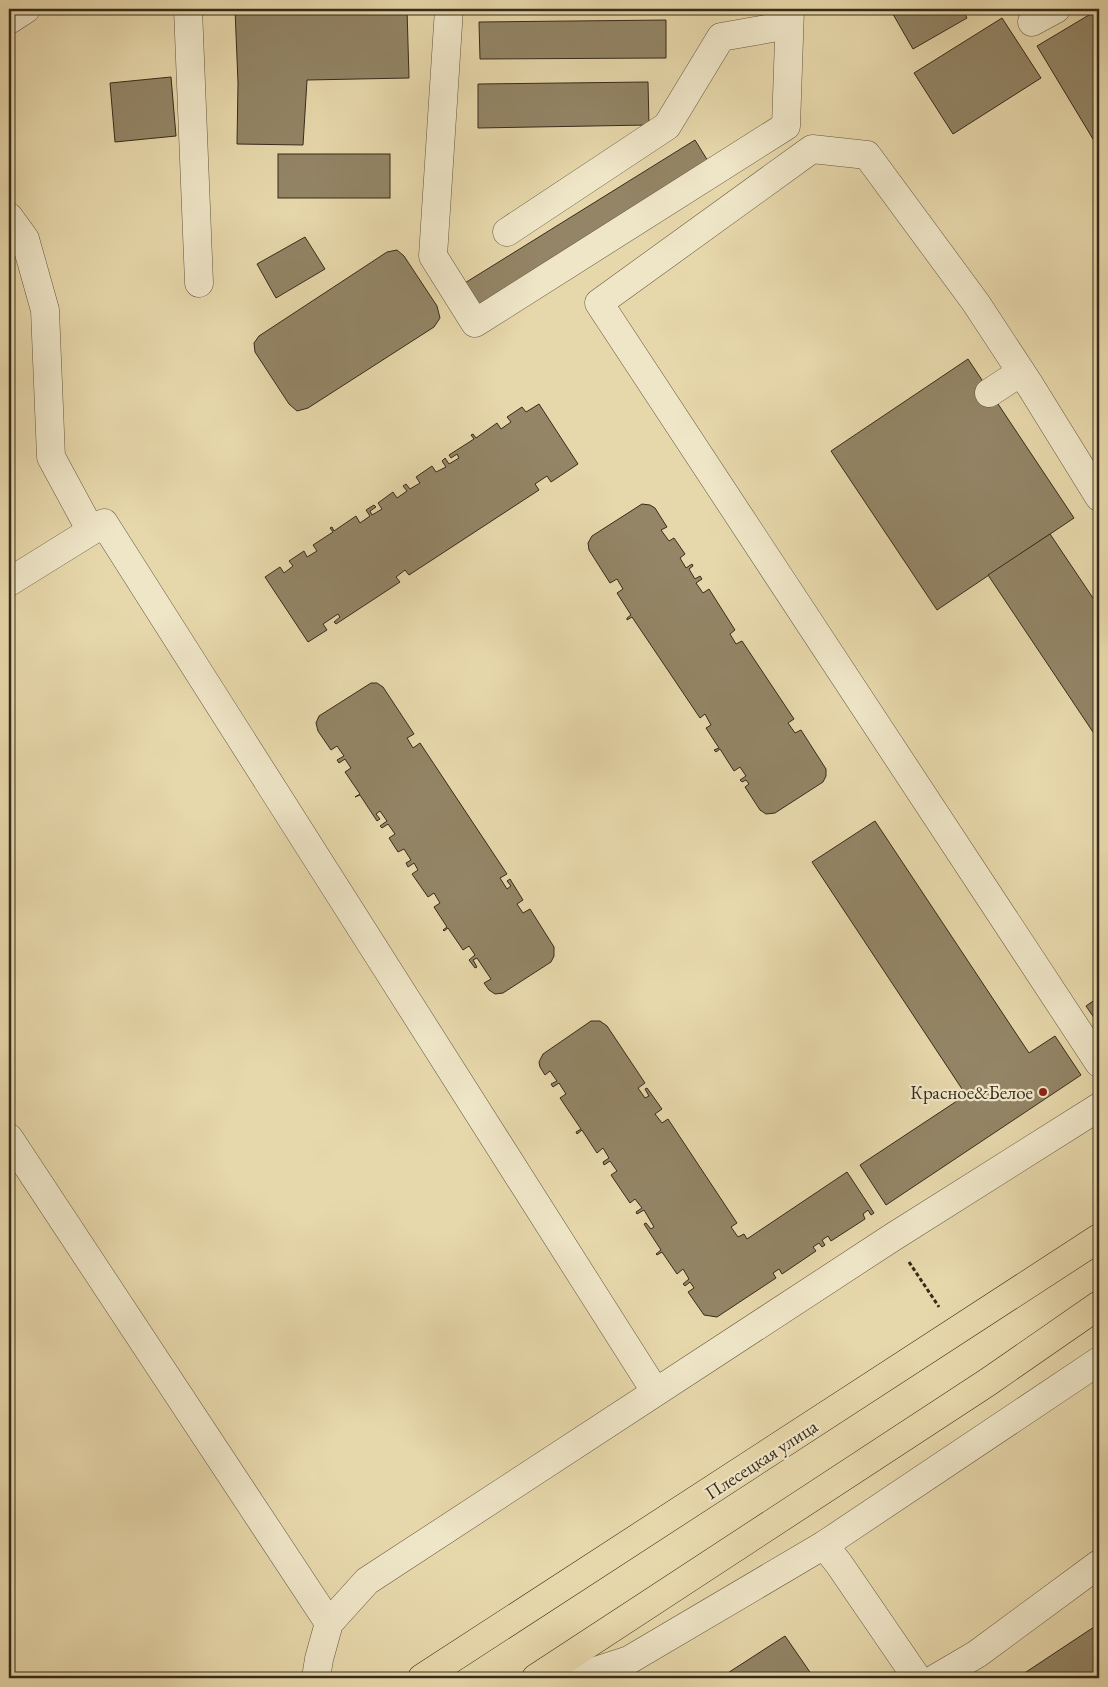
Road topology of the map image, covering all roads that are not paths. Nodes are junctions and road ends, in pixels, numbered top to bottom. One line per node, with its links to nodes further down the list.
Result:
1 (26, 9): 6 (street)
2 (188, 9): 10 (street)
3 (449, 9): 5 (street)
4 (1056, 9): 7 (street)
5 (789, 17): 9 (street)
6 (9, 20)
7 (1032, 22)
8 (9, 217): 14 (street)
9 (507, 232)
10 (199, 283)
11 (1026, 379): 12 (street); 13 (street); 16 (street)
12 (995, 400)
13 (1099, 497)
14 (91, 531): 15 (street); 22 (street)
15 (9, 582)
16 (1099, 1063)
17 (1099, 1107): 22 (street)
18 (9, 1138): 25 (street)
19 (1099, 1238): 27 (main road, Плесецкая улица)
20 (1099, 1305): 28 (main road)
21 (1099, 1361): 23 (street)
22 (655, 1391): 25 (street)
23 (824, 1545): 29 (street); 30 (street)
24 (1099, 1564): 31 (street)
25 (330, 1623): 26 (street)
26 (316, 1678)
27 (422, 1678)
28 (536, 1678)
29 (574, 1678)
30 (917, 1678)
31 (936, 1678)

